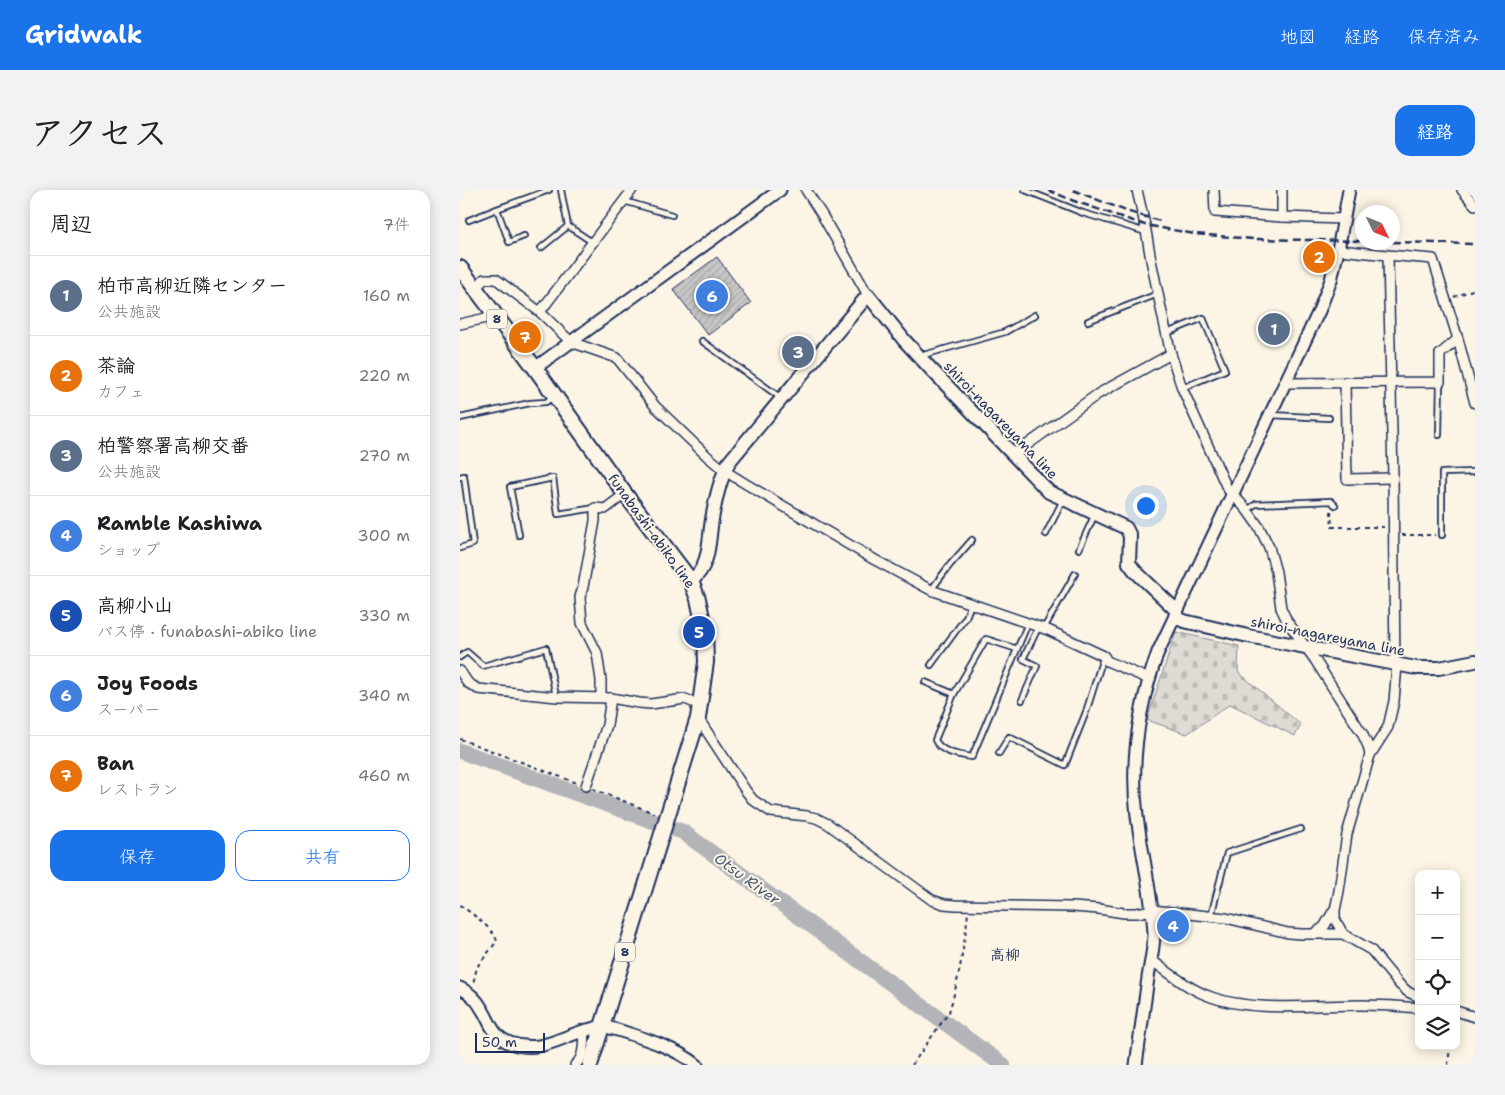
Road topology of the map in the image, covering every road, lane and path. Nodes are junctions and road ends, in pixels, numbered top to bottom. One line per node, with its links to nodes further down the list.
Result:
1 (549, 190): 14 (lane)
2 (561, 190): 19 (lane)
3 (632, 190): 12 (street)
4 (780, 190): 39 (street)
5 (806, 190): 30 (street)
6 (1025, 190): 20 (lane)
7 (1137, 190): 20 (street)
8 (1214, 190): 16 (street)
9 (1282, 190): 16 (street)
10 (1349, 190): 17 (street)
11 (1462, 190): 13 (street)
12 (623, 201): 15 (lane); 22 (street)
13 (1475, 204)
14 (497, 209): 18 (lane); 21 (lane)
15 (672, 216)
16 (1282, 217): 17 (street)
17 (1344, 219): 24 (street)
18 (469, 220)
19 (568, 226): 22 (lane); 23 (lane)
20 (1146, 232): 29 (street)
21 (524, 236)
22 (592, 242): 32 (street)
23 (541, 248)
24 (1338, 250): 25 (street); 47 (street)
25 (1388, 256): 31 (street); 44 (street)
26 (460, 268): 27 (main road, funabashi-abiko line / 8)
27 (474, 289): 32 (street); 34 (main road, funabashi-abiko line / 8)
28 (1475, 289): 31 (path)
29 (1158, 294): 35 (lane); 37 (street)
30 (868, 295): 42 (main road, shiroi-nagareyama line); 50 (main road)
31 (1446, 299): 38 (street)
32 (540, 312): 39 (street)
33 (1035, 315): 42 (lane)
34 (495, 316): 36 (street); 43 (main road, funabashi-abiko line / 8)
35 (1088, 321)
36 (460, 324)
37 (1166, 333): 41 (street); 48 (lane)
38 (1458, 339): 46 (street); 51 (street)
39 (571, 342): 43 (street); 57 (street)
40 (702, 342): 50 (lane)
41 (1171, 354): 48 (street); 56 (street)
42 (918, 356): 56 (main road, shiroi-nagareyama line)
43 (535, 368): 49 (main road, funabashi-abiko line / 8)
44 (1392, 381): 45 (street); 46 (street); 60 (street)
45 (1345, 382): 47 (street); 60 (street)
46 (1440, 382): 55 (lane)
47 (1284, 383): 52 (street)
48 (1182, 388): 62 (street)
49 (555, 396): 53 (lane); 61 (main road, funabashi-abiko line / 8)
50 (782, 399): 57 (main road)
51 (1475, 403)
52 (1269, 415): 54 (lane); 62 (street)
53 (460, 418)
54 (1329, 418)
55 (1438, 435)
56 (1013, 455): 63 (main road, shiroi-nagareyama line)
57 (725, 471): 76 (main road); 77 (street)
58 (1475, 472): 71 (lane)
59 (460, 477): 73 (lane)
60 (1393, 478): 68 (street)
61 (625, 494): 65 (street); 76 (main road, funabashi-abiko line / 8)
62 (1232, 495): 66 (street); 79 (street)
63 (1064, 499): 67 (main road, shiroi-nagareyama line); 69 (lane)
64 (1333, 503): 66 (lane); 68 (path)
65 (595, 508): 70 (lane); 94 (street)
66 (1247, 510): 82 (street)
67 (1096, 513): 74 (lane); 79 (main road, shiroi-nagareyama line)
68 (1394, 531): 71 (path); 88 (street)
69 (1046, 534)
70 (519, 535)
71 (1442, 535)
72 (972, 540): 77 (lane)
73 (460, 548)
74 (1079, 549)
75 (1075, 574): 81 (lane)
76 (690, 581): 96 (main road, funabashi-abiko line / 8)
77 (931, 590): 78 (street)
78 (971, 604): 80 (street); 87 (lane)
79 (1176, 614): 82 (main road, shiroi-nagareyama line); 90 (street)
80 (1028, 623): 81 (street); 83 (lane)
81 (1041, 627): 85 (street); 95 (lane)
82 (1306, 647): 88 (main road, shiroi-nagareyama line); 99 (street)
83 (1017, 649): 92 (lane); 92 (lane)
84 (460, 656): 93 (lane)
85 (1104, 656): 90 (street); 98 (lane)
86 (1475, 661): 88 (main road, shiroi-nagareyama line)
87 (931, 665)
88 (1396, 665): 99 (street)
89 (460, 671): 93 (street)
90 (1149, 679): 105 (street)
91 (925, 682): 92 (lane)
92 (954, 694)
93 (556, 698): 94 (street)
94 (606, 698): 96 (street); 100 (street)
95 (1022, 700)
96 (699, 711): 104 (street); 117 (main road, funabashi-abiko line / 8)
97 (460, 739): 100 (path)
98 (998, 753)
99 (1370, 755): 106 (street)
100 (586, 786): 101 (path)
101 (654, 813)
102 (1301, 829): 107 (lane)
103 (460, 905): 113 (path)
104 (969, 905): 105 (street); 123 (path)
105 (1152, 910): 107 (street); 110 (street)
106 (1334, 910): 108 (street); 109 (street)
107 (1211, 916): 108 (street)
108 (1314, 934): 109 (street)
109 (1343, 934): 112 (street)
110 (1151, 960): 114 (street); 124 (street)
111 (460, 988): 113 (street)
112 (1415, 995)
113 (471, 996): 118 (street)
114 (1415, 1008)
115 (1460, 1011): 116 (street)
116 (1475, 1017)
117 (602, 1027): 118 (street); 121 (main road, funabashi-abiko line / 8); 122 (street)
118 (584, 1031): 120 (street)
119 (1450, 1050): 125 (path)
120 (575, 1065)
121 (590, 1065)
122 (697, 1065)
123 (912, 1065)
124 (1136, 1065)
125 (1448, 1065)

